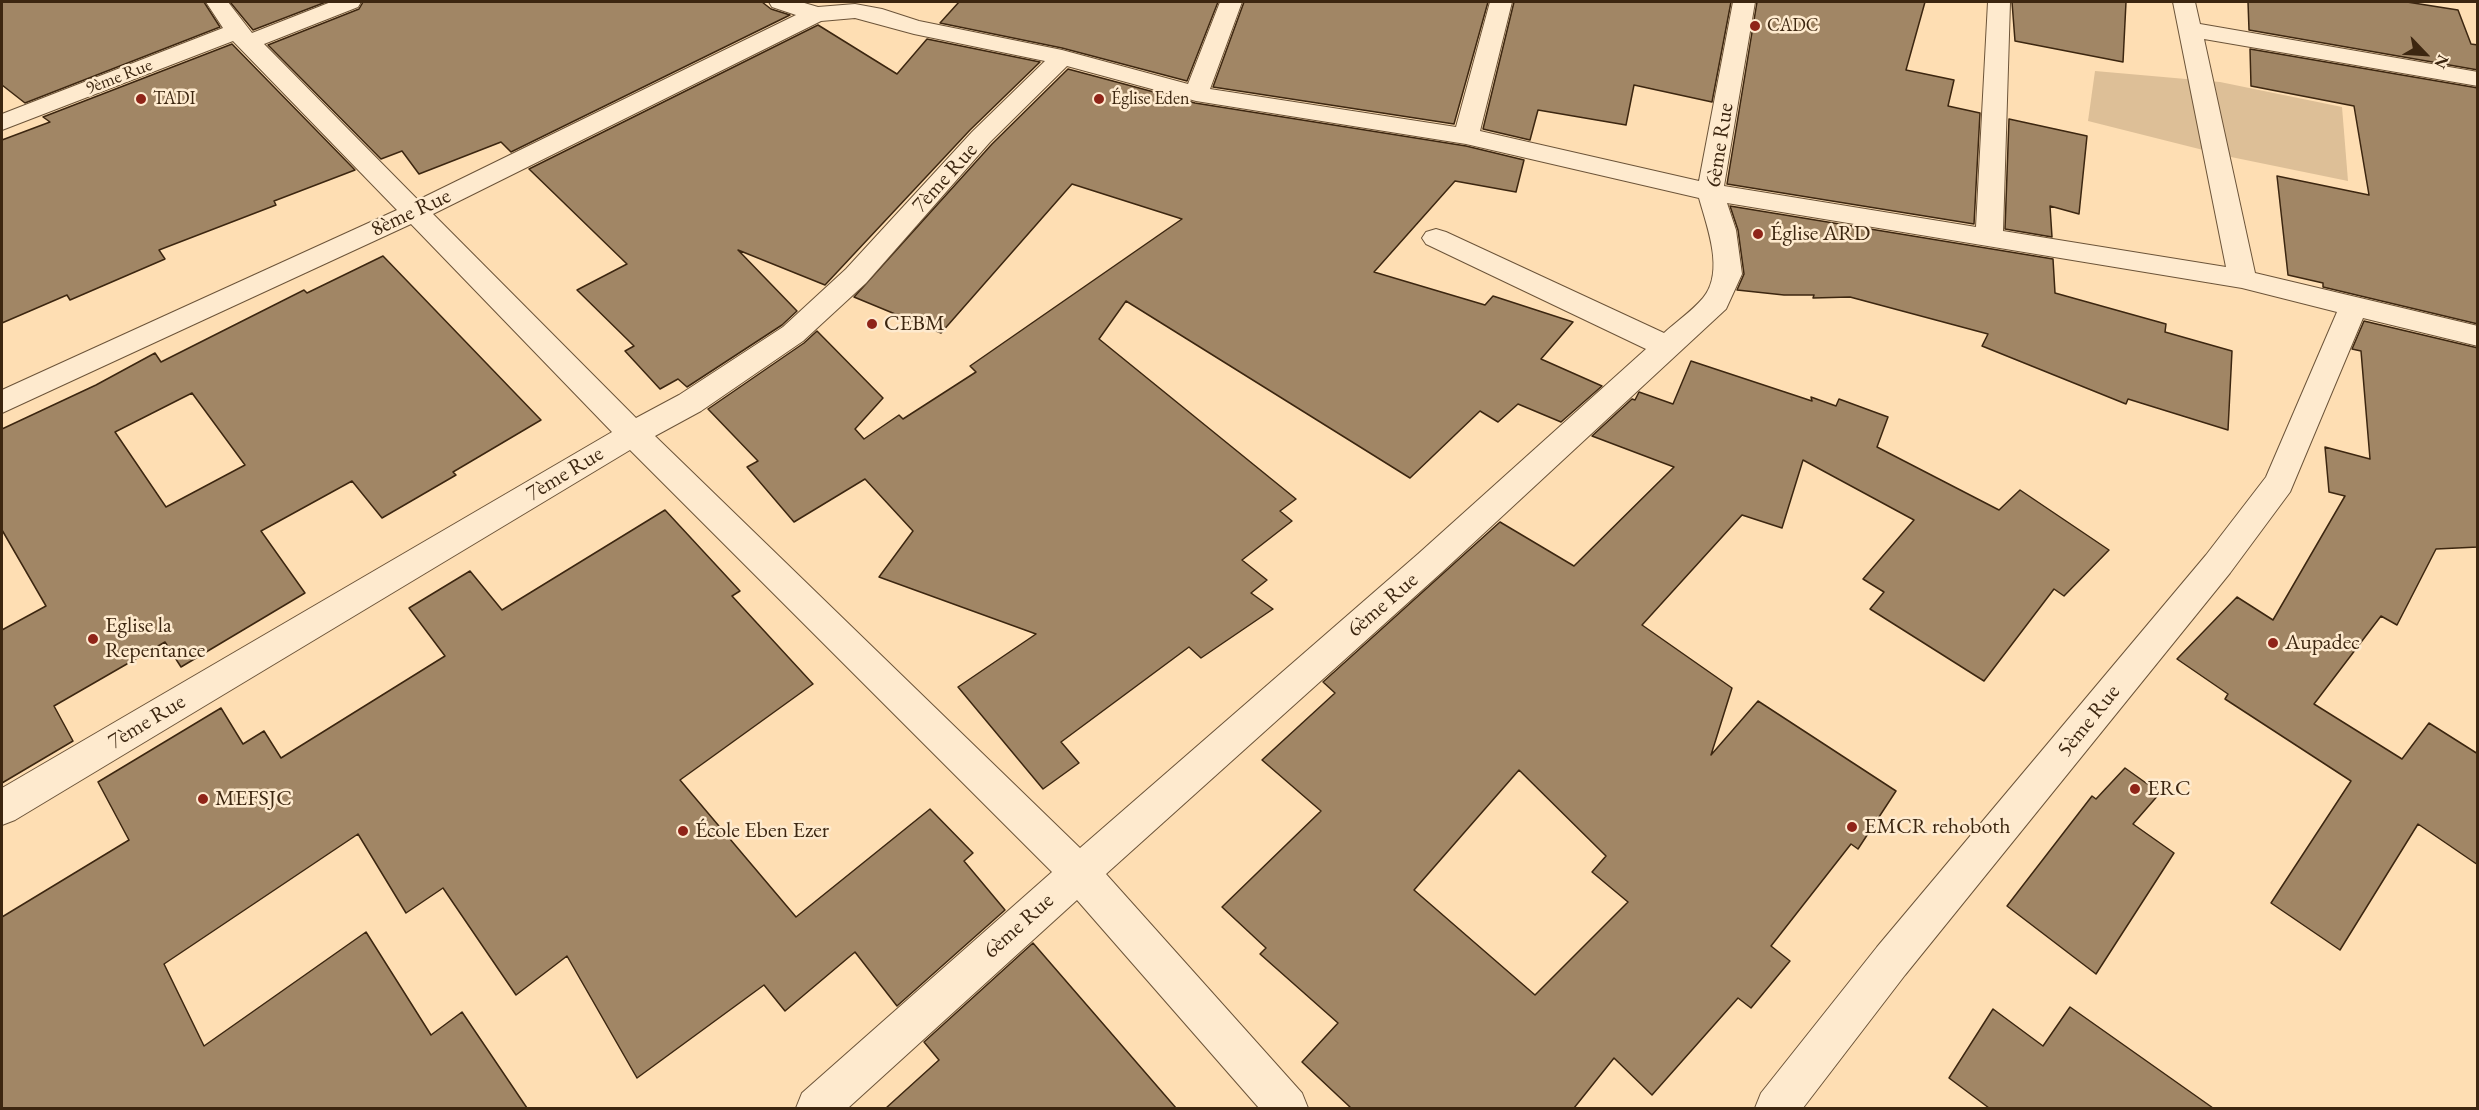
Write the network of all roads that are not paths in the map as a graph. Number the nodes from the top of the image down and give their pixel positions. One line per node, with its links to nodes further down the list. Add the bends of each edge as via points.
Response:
1 (217, 2): 11 (street)
2 (350, 2): 11 (street, 9ème Rue)
3 (780, 2): 9 (street)
4 (1231, 2): 14 (street)
5 (1501, 2): 16 (street)
6 (1744, 2): 17 (street, 6ème Rue)
7 (1999, 2): 19 (street)
8 (2184, 2): 10 (street)
9 (816, 14): 12 (street, via 855,11); 18 (street, 8ème Rue)
10 (2192, 30): 13 (street); 21 (street)
11 (243, 37): 15 (street, 9ème Rue); 18 (street)
12 (1062, 57): 14 (street); 26 (street, 7ème Rue, via 981,137 856,276 793,334 690,403)
13 (2478, 79)
14 (1196, 94): 16 (street)
15 (2, 123)
16 (1466, 136): 17 (street)
17 (1710, 192): 19 (street); 24 (street, 6ème Rue, via 1722,230 1728,274 1716,302)
18 (415, 212): 25 (street, 8ème Rue); 26 (street)
19 (1989, 236): 21 (street)
20 (1436, 238): 24 (street)
21 (2242, 279): 22 (street)
22 (2354, 306): 23 (street); 31 (street, 5ème Rue, via 2279,483 2218,564)
23 (2478, 336)
24 (1668, 348): 28 (street, 6ème Rue)
25 (2, 402)
26 (633, 434): 27 (street, 7ème Rue); 28 (street)
27 (2, 808)
28 (1079, 873): 29 (street, 6ème Rue); 30 (street)
29 (818, 1108)
30 (1287, 1108)
31 (1776, 1108)

